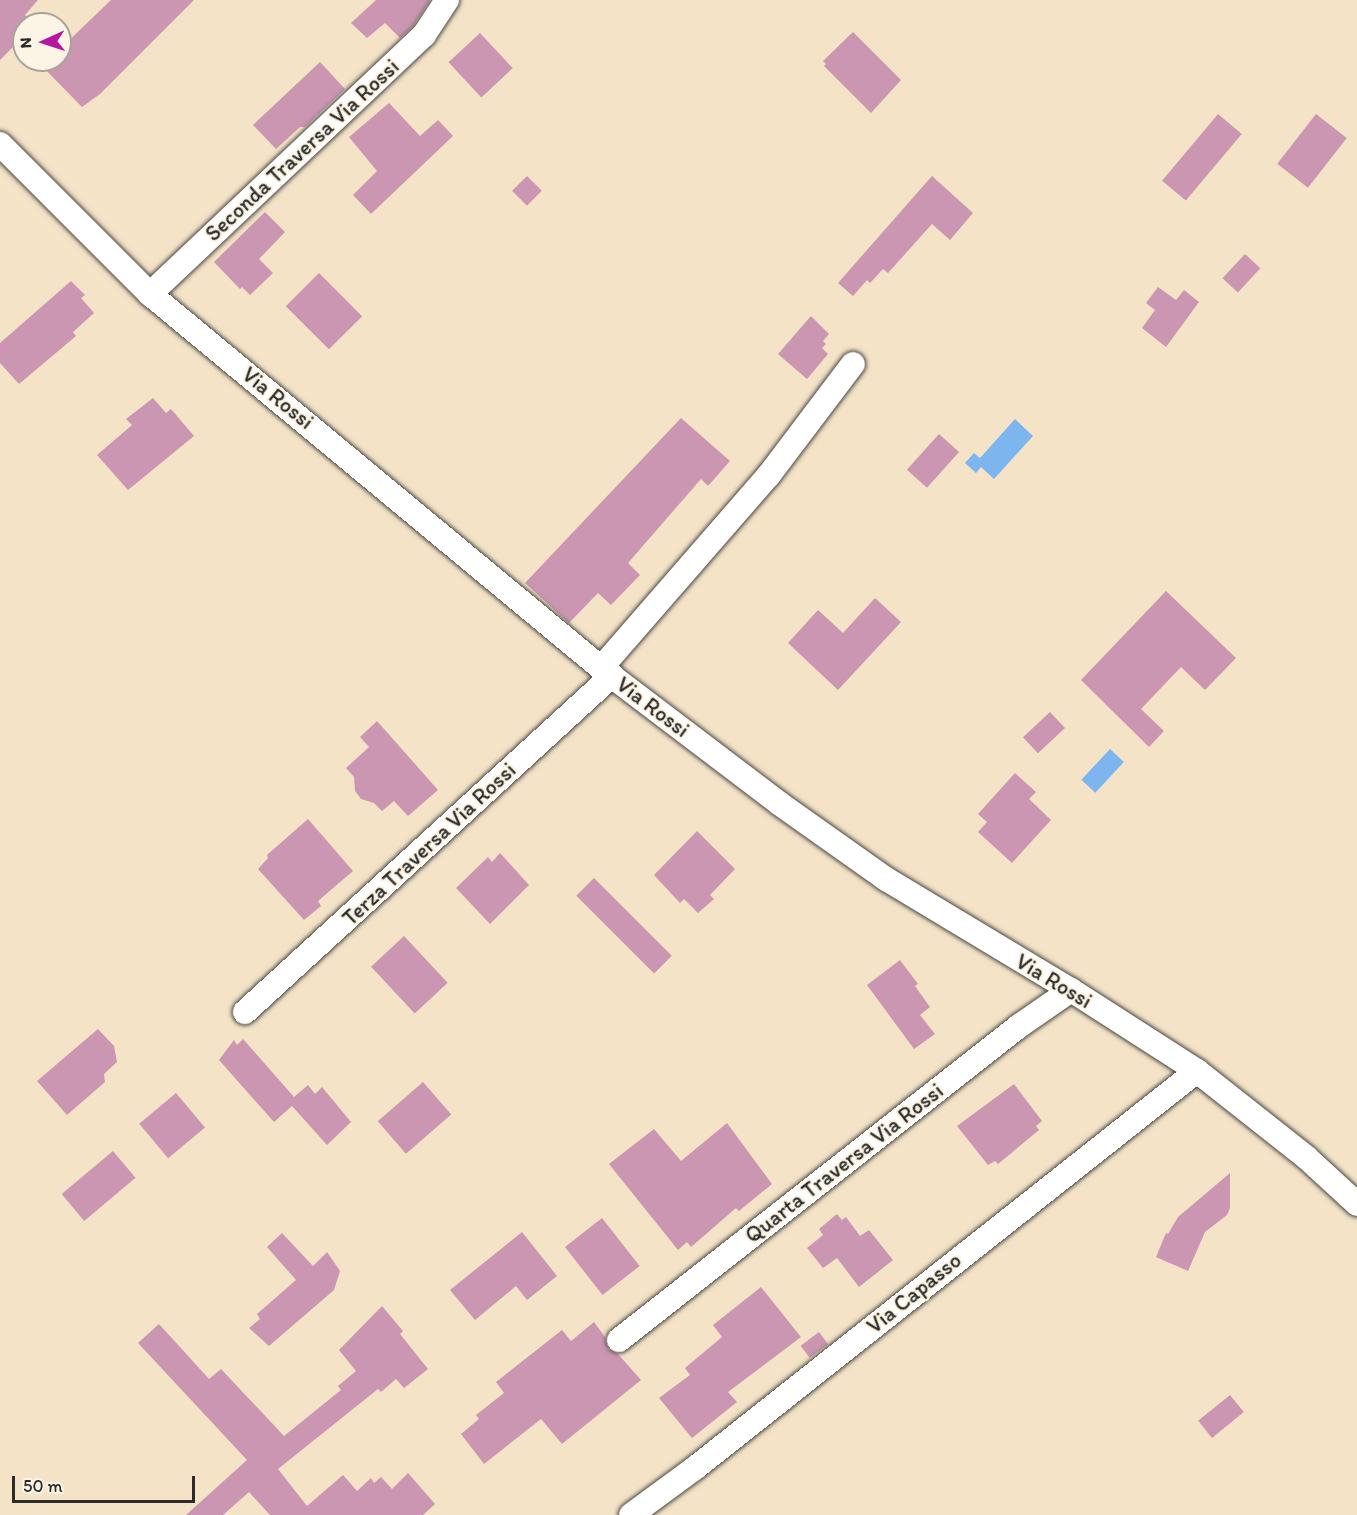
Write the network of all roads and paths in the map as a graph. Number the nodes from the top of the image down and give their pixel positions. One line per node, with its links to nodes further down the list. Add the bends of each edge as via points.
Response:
1 (447, 0): 3 (street, Seconda Traversa Via Rossi, via 424,35)
2 (0, 144): 3 (street, Via Rossi)
3 (150, 294): 5 (street, Via Rossi)
4 (853, 364): 5 (street, Terza Traversa Via Rossi, via 769,475)
5 (606, 672): 6 (street, Via Rossi, via 886,879); 7 (street, Terza Traversa Via Rossi)
6 (1071, 990): 8 (street, Via Rossi); 10 (street, Quarta Traversa Via Rossi, via 1010,1033)
7 (246, 1012)
8 (1197, 1071): 9 (street, Via Rossi, via 1307,1158); 11 (street, Via Capasso)
9 (1357, 1204)
10 (620, 1340)
11 (631, 1515)

